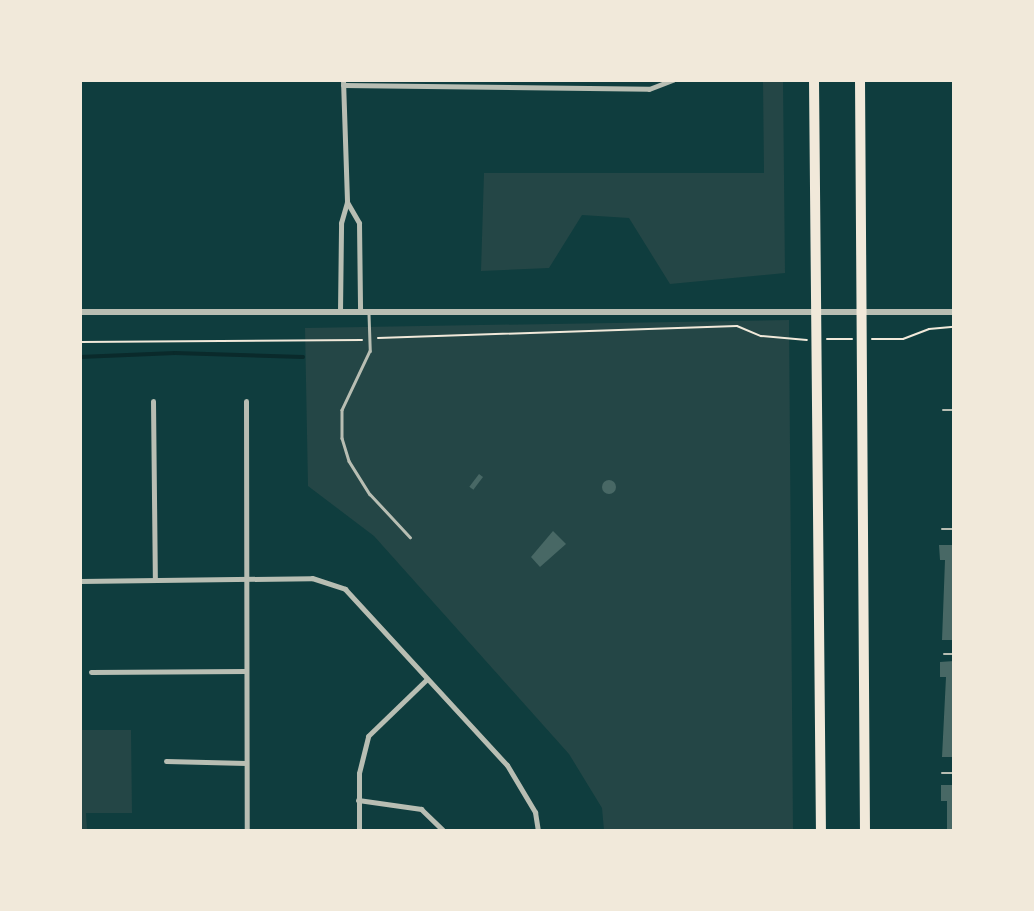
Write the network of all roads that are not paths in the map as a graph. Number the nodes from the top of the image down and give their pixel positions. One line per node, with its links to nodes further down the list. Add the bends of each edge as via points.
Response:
1 (814, 80): 35 (highway)
2 (860, 80): 36 (highway)
3 (343, 83): 4 (street, via 460,90 649,89); 5 (street)
4 (671, 83)
5 (347, 202): 6 (street, via 341,223); 7 (street, via 359,223)
6 (340, 310): 7 (street); 9 (street)
7 (359, 310): 8 (street)
8 (369, 310): 10 (street); 17 (lane, via 367,359 342,410 342,438 349,461 370,494)
9 (80, 312)
10 (954, 312)
11 (153, 401): 19 (street)
12 (246, 401): 18 (street)
13 (943, 410): 14 (lane)
14 (954, 410)
15 (942, 529): 16 (lane)
16 (954, 529)
17 (410, 537)
18 (244, 578): 19 (street); 23 (street); 25 (street, via 312,578 345,589)
19 (155, 579): 20 (street)
20 (80, 581)
21 (944, 654): 22 (lane)
22 (954, 654)
23 (246, 671): 24 (street); 27 (street)
24 (91, 672)
25 (427, 679): 30 (street, via 368,736); 34 (street, via 507,765 535,812)
26 (166, 761): 27 (street)
27 (246, 763): 31 (street)
28 (942, 773): 29 (lane)
29 (954, 773)
30 (358, 800): 32 (street); 33 (street, via 421,809)
31 (247, 831)
32 (359, 831)
33 (443, 831)
34 (538, 831)
35 (821, 831)
36 (865, 831)

